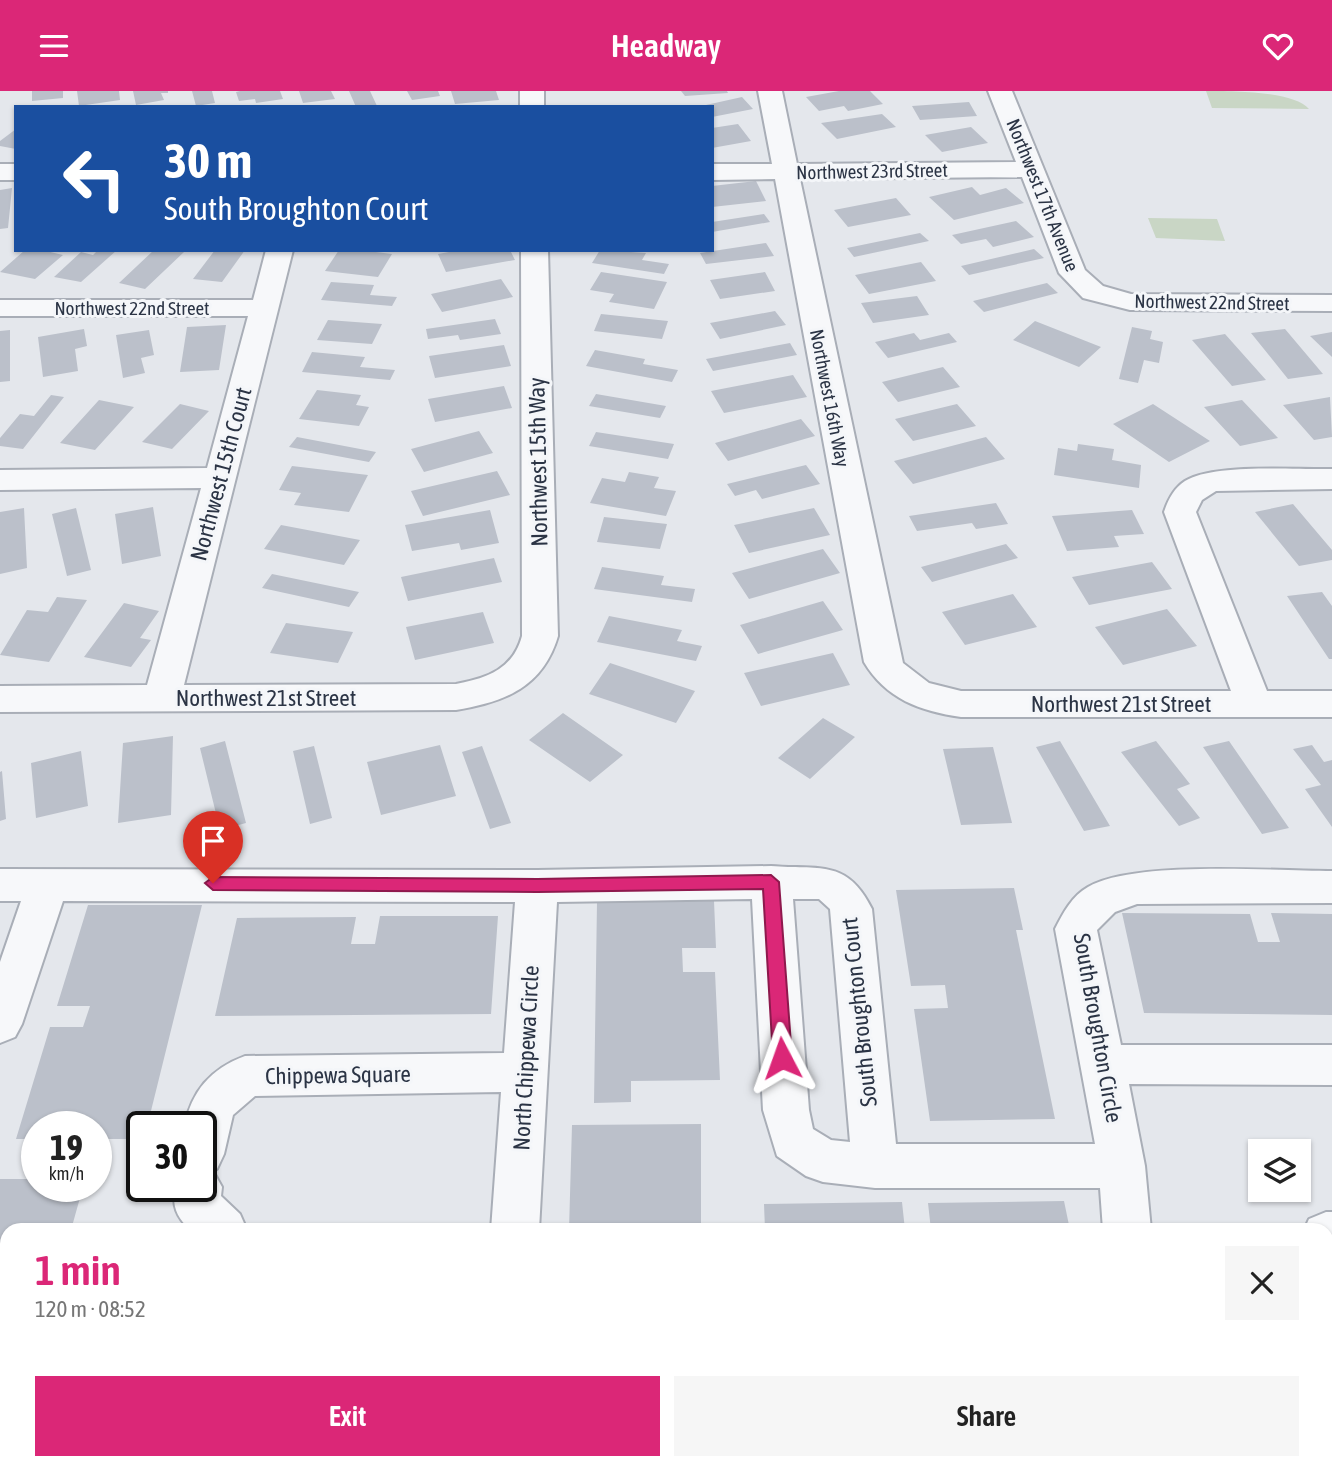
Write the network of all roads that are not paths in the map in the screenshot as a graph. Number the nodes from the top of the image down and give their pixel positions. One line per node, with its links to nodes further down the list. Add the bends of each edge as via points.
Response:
1 (770, 91): 5 (street, Northwest 16th Way)
2 (1000, 91): 3 (street, Northwest 17th Avenue)
3 (1031, 169): 5 (street, Northwest 23rd Street); 8 (street, Northwest 17th Avenue, via 1073,273)
4 (714, 172): 5 (street, Northwest 23rd Street)
5 (785, 172): 16 (street, Northwest 16th Way, via 882,662 893,678)
6 (279, 252): 11 (street, Northwest 15th Court)
7 (534, 252): 15 (street, Northwest 15th Way, via 540,636 537,653)
8 (1093, 292): 9 (street, Northwest 22nd Street, via 1130,302)
9 (1332, 303)
10 (0, 308): 11 (street, Northwest 22nd Street)
11 (264, 308): 12 (street, Northwest 15th Court)
12 (220, 478): 14 (street); 17 (street, Northwest 15th Court)
13 (1332, 479): 20 (street, via 1231,478 1194,488 1183,499 1180,512)
14 (0, 480)
15 (525, 670): 17 (street, Northwest 21st Street, via 506,684 456,697)
16 (912, 692): 20 (street, Northwest 21st Street, via 961,704)
17 (162, 698): 18 (street, Northwest 21st Street)
18 (0, 699)
19 (1332, 703): 20 (street, Northwest 21st Street)
20 (1255, 704)
21 (771, 882): 24 (street, South Broughton Court); 31 (street, via 786,1110 793,1141 823,1161); 31 (street, South Broughton Court, via 814,882 834,886 845,895)
22 (48, 884): 23 (street, South Broughton Court); 24 (street, South Broughton Court); 26 (street)
23 (0, 885)
24 (537, 886): 29 (street, North Chippewa Circle)
25 (1332, 887): 27 (street, South Broughton Circle, via 1137,888 1109,894 1088,908 1076,929)
26 (0, 1024)
27 (1104, 1064): 28 (street); 32 (street, South Broughton Circle)
28 (1332, 1065)
29 (526, 1072): 30 (street, Chippewa Square, via 245,1076); 35 (street, North Chippewa Circle)
30 (211, 1111)
31 (875, 1166): 32 (street)
32 (1122, 1166): 36 (street, South Broughton Circle)
33 (196, 1202): 34 (street)
34 (216, 1223)
35 (515, 1223)
36 (1126, 1223)

